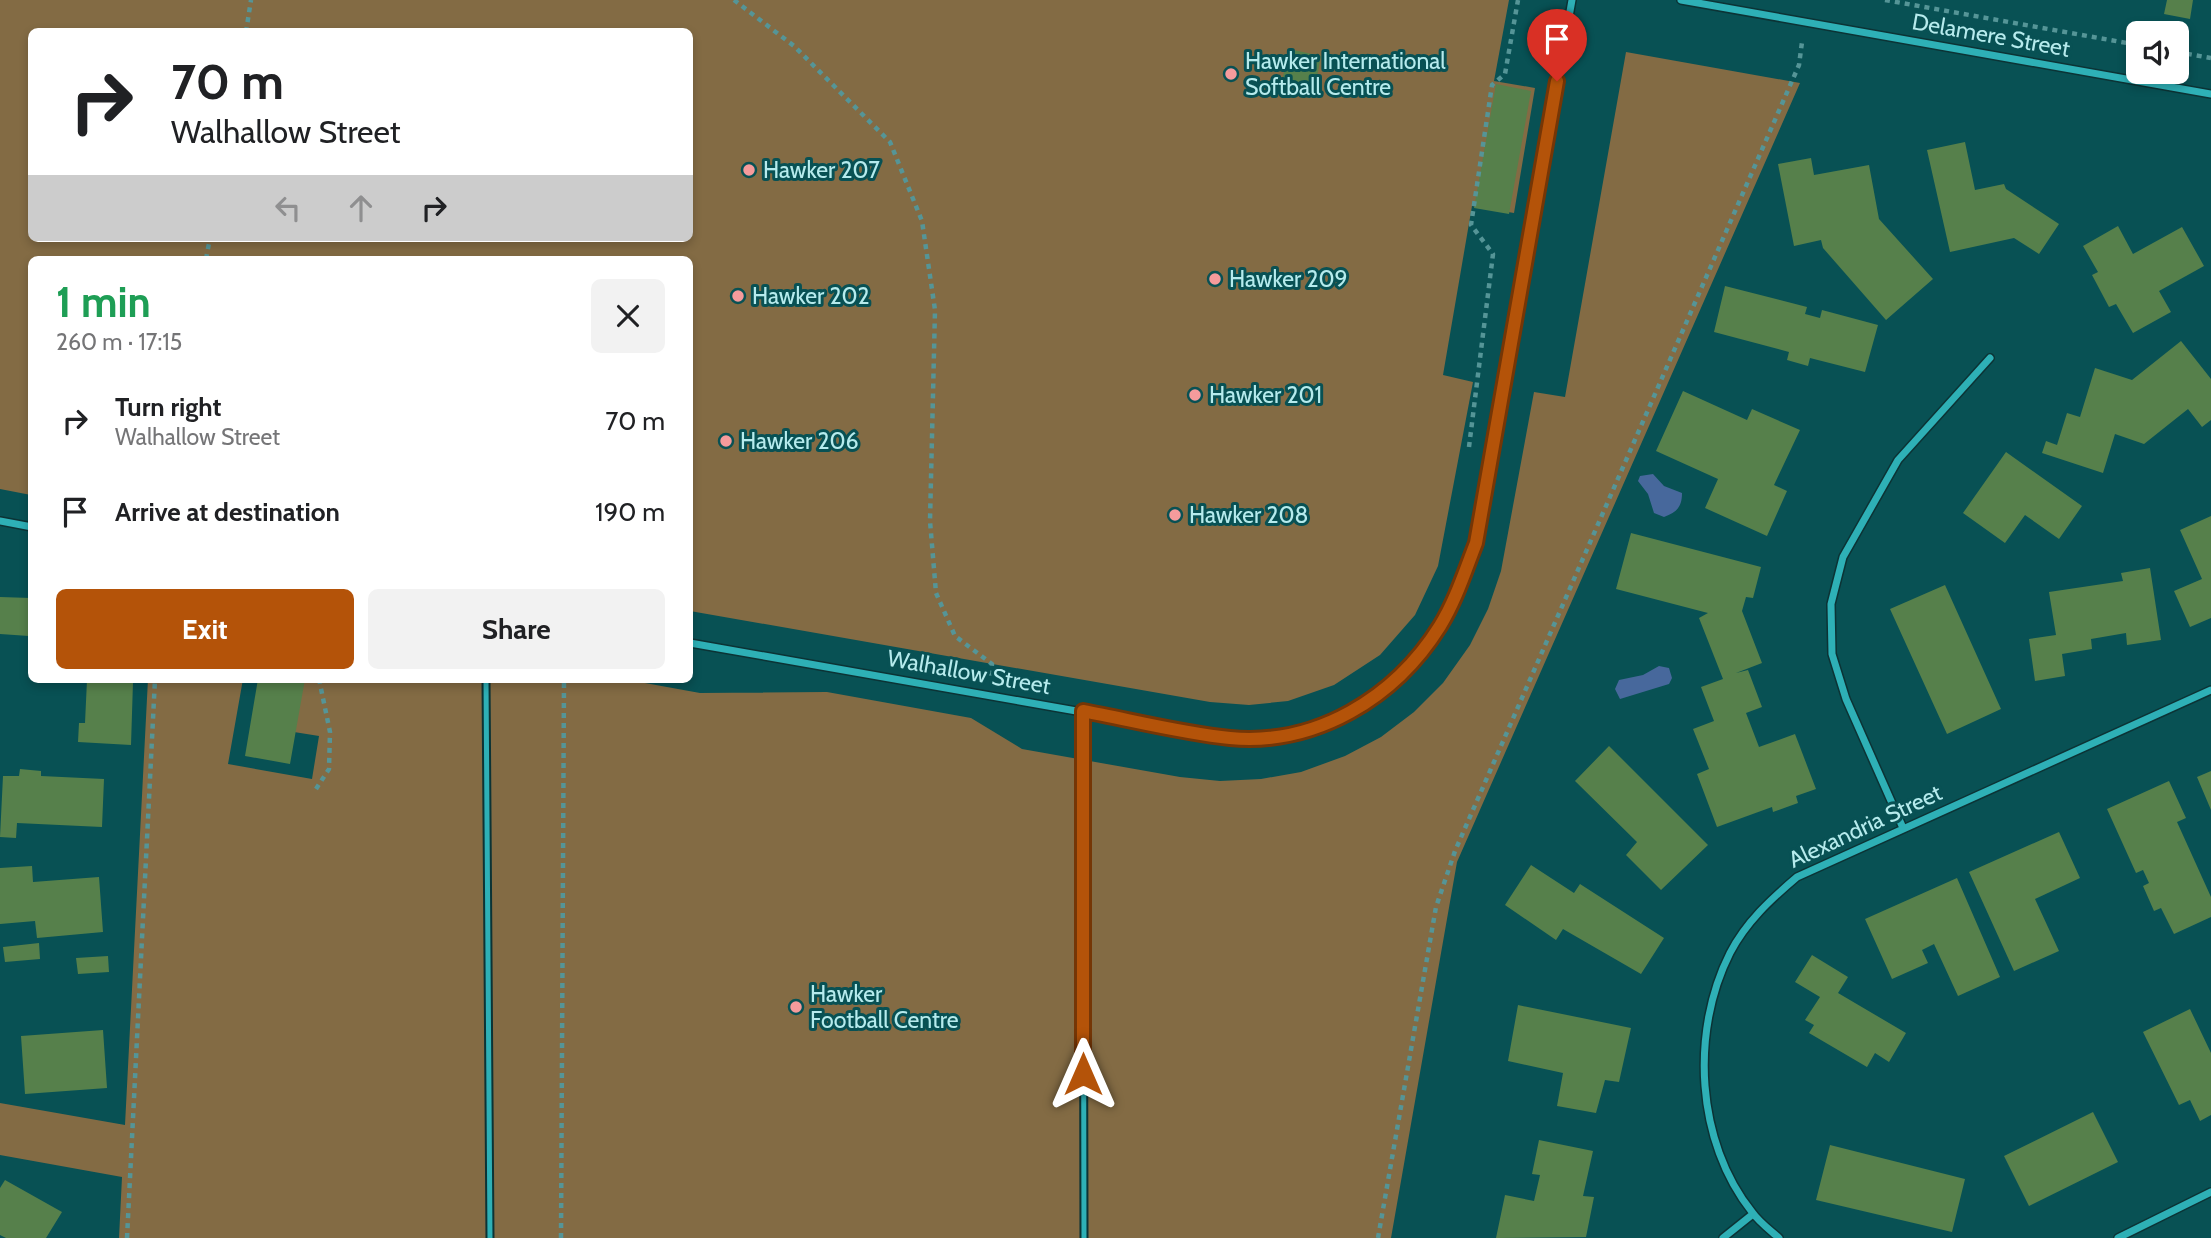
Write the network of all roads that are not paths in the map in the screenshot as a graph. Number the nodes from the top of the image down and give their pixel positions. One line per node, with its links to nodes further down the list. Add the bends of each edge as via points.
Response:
1 (1572, 0): 10 (street, Walhallow Street, via 1476,543 1439,628 1403,674 1358,709 1334,722 1283,737 1230,738)
2 (1681, 0): 3 (street, Delamere Street)
3 (2211, 94)
4 (1990, 358): 11 (street, via 1898,460 1843,557 1831,604 1832,653 1846,699)
5 (0, 521): 6 (street)
6 (28, 526)
7 (693, 644): 10 (street, Walhallow Street)
8 (486, 683): 14 (lane)
9 (2211, 690): 11 (street, Alexandria Street)
10 (1083, 711): 15 (lane)
11 (1903, 828): 13 (street, Alexandria Street, via 1797,877 1759,909 1730,953 1711,1005 1705,1088 1716,1143)
12 (2211, 1192): 18 (street)
13 (1753, 1214): 16 (street); 17 (street, Alexandria Street)
14 (490, 1238)
15 (1084, 1238)
16 (1723, 1238)
17 (1779, 1238)
18 (2118, 1238)

